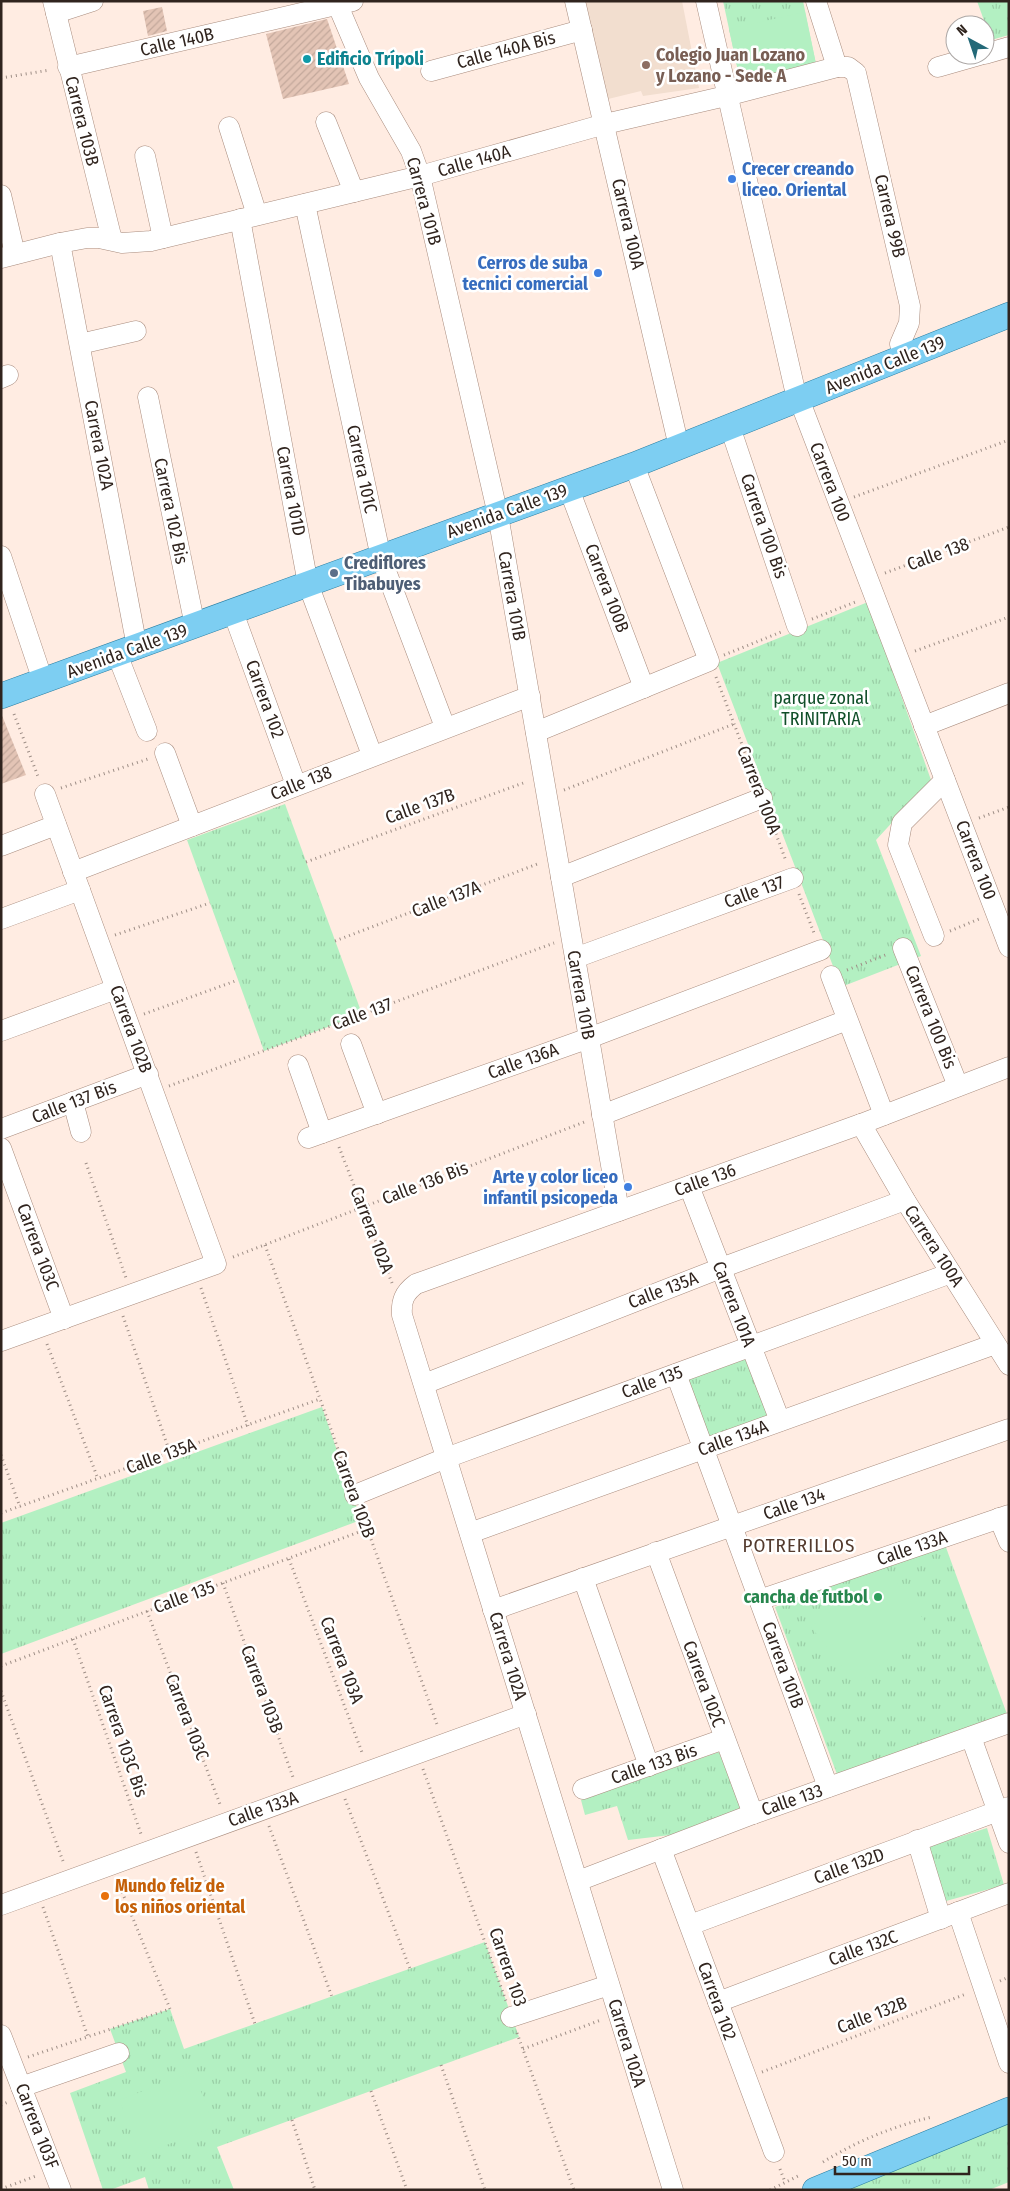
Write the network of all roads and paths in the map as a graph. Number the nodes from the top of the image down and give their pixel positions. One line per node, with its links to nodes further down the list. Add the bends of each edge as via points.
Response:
1 (93, 1): 6 (street)
2 (575, 1): 7 (street, Carrera 100A)
3 (706, 1): 16 (street, Carrera 100)
4 (816, 1): 13 (street, Carrera 99B)
5 (342, 2): 11 (street, Calle 140B); 21 (street, Carrera 101B, via 369,78 411,151)
6 (55, 7): 11 (street, Carrera 103B)
7 (582, 30): 14 (street, Calle 140A Bis); 18 (street, Carrera 100A)
8 (1009, 47): 9 (street)
9 (995, 51)
10 (945, 65): 12 (street)
11 (68, 67): 15 (path); 27 (street, Carrera 103B)
12 (938, 67)
13 (846, 70): 16 (street, Calle 140A); 33 (street, Carrera 99B, via 910,306 909,323 900,344)
14 (431, 71)
15 (1, 78)
16 (726, 96): 18 (street, Calle 140A); 35 (street, Carrera 100)
17 (326, 122): 22 (street)
18 (605, 124): 21 (street, Calle 140A); 38 (street, Carrera 100A)
19 (229, 126): 25 (street, Carrera 101D)
20 (145, 156): 26 (street)
21 (420, 176): 22 (street, Calle 140A); 42 (street, Carrera 101B)
22 (354, 192): 24 (street, Calle 140A)
23 (1, 195): 29 (street)
24 (305, 204): 25 (street, Calle 140A); 45 (street, Carrera 101C)
25 (248, 217): 26 (street, Calle 140A); 47 (street, Carrera 101D)
26 (163, 238): 27 (street, Calle 140A, via 136,243)
27 (112, 240): 28 (street, Calle 140A, via 87,238)
28 (60, 243): 29 (street, Calle 140A); 32 (street, Carrera 102A)
29 (8, 256)
30 (1009, 315): 33 (main road, Avenida Calle 139)
31 (136, 331): 32 (street)
32 (80, 344): 52 (street, Carrera 102A)
33 (903, 358): 35 (main road, Avenida Calle 139)
34 (148, 397): 50 (street, Carrera 102 Bis)
35 (799, 400): 36 (main road, Avenida Calle 139); 41 (street, Carrera 100)
36 (730, 427): 38 (main road, Avenida Calle 139); 51 (street, Carrera 100 Bis)
37 (1009, 440): 41 (path)
38 (679, 447): 39 (main road, Avenida Calle 139)
39 (634, 465): 40 (main road, Avenida Calle 139); 54 (street)
40 (569, 489): 42 (main road, Avenida Calle 139); 56 (street, Carrera 100B)
41 (838, 503): 46 (street, Carrera 100)
42 (498, 515): 45 (main road, Avenida Calle 139); 58 (street, Carrera 101B)
43 (1009, 527): 46 (path, Calle 138)
44 (1, 556): 55 (street)
45 (381, 558): 47 (main road, Avenida Calle 139); 62 (street, Carrera 101C)
46 (868, 580): 53 (street, Carrera 100)
47 (308, 584): 48 (main road, Avenida Calle 139); 66 (street, Carrera 101D)
48 (233, 612): 50 (main road, Avenida Calle 139); 69 (street, Carrera 102)
49 (1009, 617): 53 (path)
50 (195, 626): 52 (main road, Avenida Calle 139)
51 (797, 626)
52 (127, 650): 55 (main road, Avenida Calle 139); 63 (street, Carrera 102A)
53 (897, 658): 61 (street, Carrera 100)
54 (710, 661): 56 (street); 60 (path, Carrera 100A)
55 (44, 681): 59 (main road, Avenida Calle 139)
56 (644, 688): 64 (street)
57 (1009, 693): 61 (street)
58 (530, 696): 62 (street, Calle 138); 64 (street, Carrera 101B)
59 (7, 705): 70 (path)
60 (734, 724): 71 (path); 72 (path, Carrera 100A)
61 (924, 726): 68 (street, Carrera 100)
62 (445, 727): 66 (street, Calle 138)
63 (147, 731)
64 (536, 732): 67 (street, Carrera 101B)
65 (165, 753): 70 (path); 76 (street)
66 (372, 755): 69 (street, Calle 138)
67 (543, 776): 71 (street, Carrera 101B); 79 (path, Calle 137B)
68 (945, 780): 75 (street, Carrera 100); 85 (street, via 902,823 898,845)
69 (296, 785): 76 (street, Calle 138)
70 (45, 794): 74 (street, Carrera 102B)
71 (547, 796): 78 (street, Carrera 101B)
72 (762, 798): 80 (street); 81 (path, Carrera 100A)
73 (1009, 807): 75 (path)
74 (56, 825): 77 (street); 82 (street, Carrera 102B)
75 (962, 825): 89 (street, Carrera 100)
76 (192, 826): 82 (street, Calle 138)
77 (1, 846)
78 (557, 857): 80 (street, Carrera 101B); 88 (path, Calle 137A)
79 (306, 862)
80 (561, 877): 86 (street, Carrera 101B)
81 (793, 878): 91 (path, Carrera 100A); 92 (street, Calle 137)
82 (77, 881): 84 (street, Calle 138); 87 (street, Carrera 102B)
83 (210, 903): 87 (path)
84 (1, 919)
85 (934, 936)
86 (571, 937): 92 (street, Carrera 101B); 103 (path, Calle 137)
87 (98, 940): 95 (street, Carrera 102B)
88 (336, 941)
89 (1009, 947)
90 (903, 948): 104 (street, Carrera 100 Bis)
91 (821, 950): 99 (street, Calle 136A)
92 (575, 958): 99 (street, Carrera 101B)
93 (831, 976): 97 (street)
94 (238, 980): 96 (path)
95 (116, 989): 96 (street, Carrera 102B); 98 (street)
96 (127, 1020): 103 (street, Carrera 102B)
97 (847, 1020): 107 (street); 108 (street)
98 (1, 1031)
99 (589, 1038): 106 (street, Calle 136A); 107 (street, Carrera 101B)
100 (351, 1044): 106 (street)
101 (298, 1065): 112 (street)
102 (1009, 1067): 104 (street, Calle 136)
103 (151, 1083): 105 (street, Calle 137 Bis); 120 (street, Carrera 102B)
104 (958, 1086): 108 (street, Calle 136)
105 (72, 1102): 110 (street, Calle 137 Bis); 111 (street)
106 (377, 1114): 112 (street, Calle 136A)
107 (602, 1115): 117 (path, Calle 136 Bis); 118 (street, Carrera 101B)
108 (884, 1115): 109 (street, Calle 136)
109 (861, 1124): 115 (street, Calle 136); 116 (street, Carrera 100A)
110 (1, 1130)
111 (81, 1132)
112 (321, 1134): 117 (path, Carrera 102A)
113 (1, 1148): 126 (street, Carrera 103C)
114 (86, 1163): 124 (path)
115 (689, 1186): 118 (street, Calle 136); 121 (street, Carrera 101A)
116 (904, 1200): 121 (street, Calle 135A); 123 (street, Carrera 100A)
117 (363, 1207): 119 (path, Calle 136 Bis); 125 (path, Carrera 102A, via 390,1279)
118 (619, 1211): 125 (street, Calle 136, via 416,1284)
119 (265, 1245): 120 (path, Calle 136 Bis); 134 (path, Carrera 102B)
120 (216, 1264): 122 (street)
121 (721, 1268): 130 (street, Carrera 101A); 133 (street, Calle 135A)
122 (196, 1271): 124 (street); 136 (path)
123 (951, 1273): 129 (street, Carrera 100A); 130 (street, Calle 135)
124 (124, 1297): 126 (street); 139 (path)
125 (404, 1297): 133 (street, Carrera 102A, via 402,1316)
126 (64, 1319): 127 (street)
127 (40, 1327): 128 (street); 142 (path)
128 (1, 1341)
129 (996, 1344): 131 (street, Carrera 100A); 135 (street, Calle 134A)
130 (751, 1346): 132 (street, Calle 135); 135 (street, Carrera 101A)
131 (1009, 1365)
132 (676, 1374): 138 (street, Carrera 101B); 141 (street, Calle 135)
133 (424, 1384): 141 (street, Carrera 102A)
134 (320, 1399): 136 (path, Calle 135A); 143 (path, Carrera 102B)
135 (780, 1421): 138 (street, Calle 134A)
136 (248, 1426): 139 (path, Calle 135A)
137 (1009, 1429): 147 (street, Calle 134)
138 (704, 1449): 147 (street, Carrera 101B); 149 (street, Calle 134A)
139 (170, 1452): 142 (path, Calle 135A)
140 (1, 1455): 144 (path)
141 (446, 1458): 143 (street, Calle 135); 149 (street, Carrera 102A)
142 (98, 1479): 144 (path, Calle 135A)
143 (355, 1495): 148 (path, Carrera 102B)
144 (20, 1507): 145 (path, Calle 135A)
145 (1, 1513)
146 (1004, 1516): 150 (street); 155 (street, Calle 133A)
147 (732, 1526): 151 (street, Calle 134); 155 (street, Carrera 101B)
148 (367, 1529): 152 (path, Calle 135); 165 (path, Carrera 102B)
149 (470, 1533): 156 (street, Carrera 102A)
150 (1009, 1542)
151 (656, 1552): 153 (street, Calle 134); 164 (street, Carrera 102C)
152 (289, 1559): 154 (path, Calle 135); 168 (path, Carrera 103A)
153 (583, 1578): 156 (street, Calle 134); 167 (street)
154 (223, 1583): 157 (path, Calle 135); 172 (path, Carrera 103B)
155 (759, 1600): 170 (street, Carrera 101B)
156 (494, 1610): 161 (street, Carrera 102A)
157 (148, 1611): 158 (path, Calle 135); 176 (path, Carrera 103C)
158 (73, 1639): 159 (path, Calle 135); 181 (path, Carrera 103C Bis)
159 (1, 1666)
160 (1, 1691): 183 (path)
161 (526, 1714): 165 (street, Calle 133A); 184 (street, Carrera 102A)
162 (1009, 1723): 163 (street, Calle 133)
163 (971, 1737): 170 (street, Calle 133); 173 (street)
164 (724, 1739): 167 (street, Calle 133 Bis); 175 (street, Carrera 102C)
165 (444, 1744): 166 (street, Calle 133A)
166 (418, 1753): 168 (street, Calle 133A); 197 (path, Carrera 103)
167 (649, 1766): 171 (street, Calle 133 Bis)
168 (369, 1771): 169 (street, Calle 133A)
169 (338, 1782): 172 (street, Calle 133A); 190 (path)
170 (828, 1787): 175 (street, Calle 133)
171 (583, 1789)
172 (300, 1796): 174 (street, Calle 133A)
173 (1003, 1809): 178 (street, Calle 132D); 179 (street)
174 (263, 1810): 176 (street, Calle 133A); 194 (path)
175 (753, 1814): 180 (street, Calle 133)
176 (227, 1823): 177 (street, Calle 133A)
177 (190, 1836): 181 (street, Calle 133A); 198 (path)
178 (917, 1840): 188 (street); 189 (street, Calle 132D)
179 (1009, 1843)
180 (661, 1849): 184 (street, Calle 133); 189 (street, Carrera 102)
181 (148, 1852): 182 (street, Calle 133A)
182 (111, 1865): 183 (street, Calle 133A); 200 (path, via 170,2009)
183 (70, 1880): 185 (street, Calle 133A)
184 (578, 1881): 192 (street, Carrera 102A)
185 (38, 1892): 187 (street, Calle 133A); 200 (path)
186 (1009, 1893): 188 (street, Calle 132C)
187 (1, 1905)
188 (949, 1916): 193 (street); 195 (street, Calle 132C)
189 (690, 1925): 195 (street, Carrera 102)
190 (410, 1969)
191 (1009, 1977): 193 (path, Calle 132B)
192 (610, 1985): 196 (street, Carrera 102A); 197 (street)
193 (983, 1987): 204 (street); 206 (path, Calle 132B)
194 (332, 1997)
195 (718, 2002): 206 (street, Carrera 102)
196 (618, 2013): 201 (path); 221 (street, Carrera 102A)
197 (511, 2017): 201 (path, Carrera 103)
198 (255, 2024)
199 (1, 2035): 203 (street, Carrera 103F)
200 (88, 2037): 203 (path)
201 (523, 2049): 220 (path, Carrera 103)
202 (119, 2053): 207 (street)
203 (12, 2062): 207 (street, Carrera 103F)
204 (1009, 2063)
205 (441, 2065): 219 (path)
206 (746, 2078): 212 (street, Carrera 102)
207 (22, 2087): 213 (street, Carrera 103F)
208 (371, 2091): 218 (path)
209 (1009, 2110): 214 (main road)
210 (940, 2115): 214 (path, via 900,2125 844,2149)
211 (292, 2120): 217 (path)
212 (774, 2152)
213 (53, 2169): 215 (path); 216 (street, Carrera 103F)
214 (811, 2177): 222 (path)
215 (1, 2188)
216 (61, 2190)
217 (315, 2190)
218 (407, 2190)
219 (485, 2190)
220 (574, 2190)
221 (673, 2190)
222 (770, 2190)

